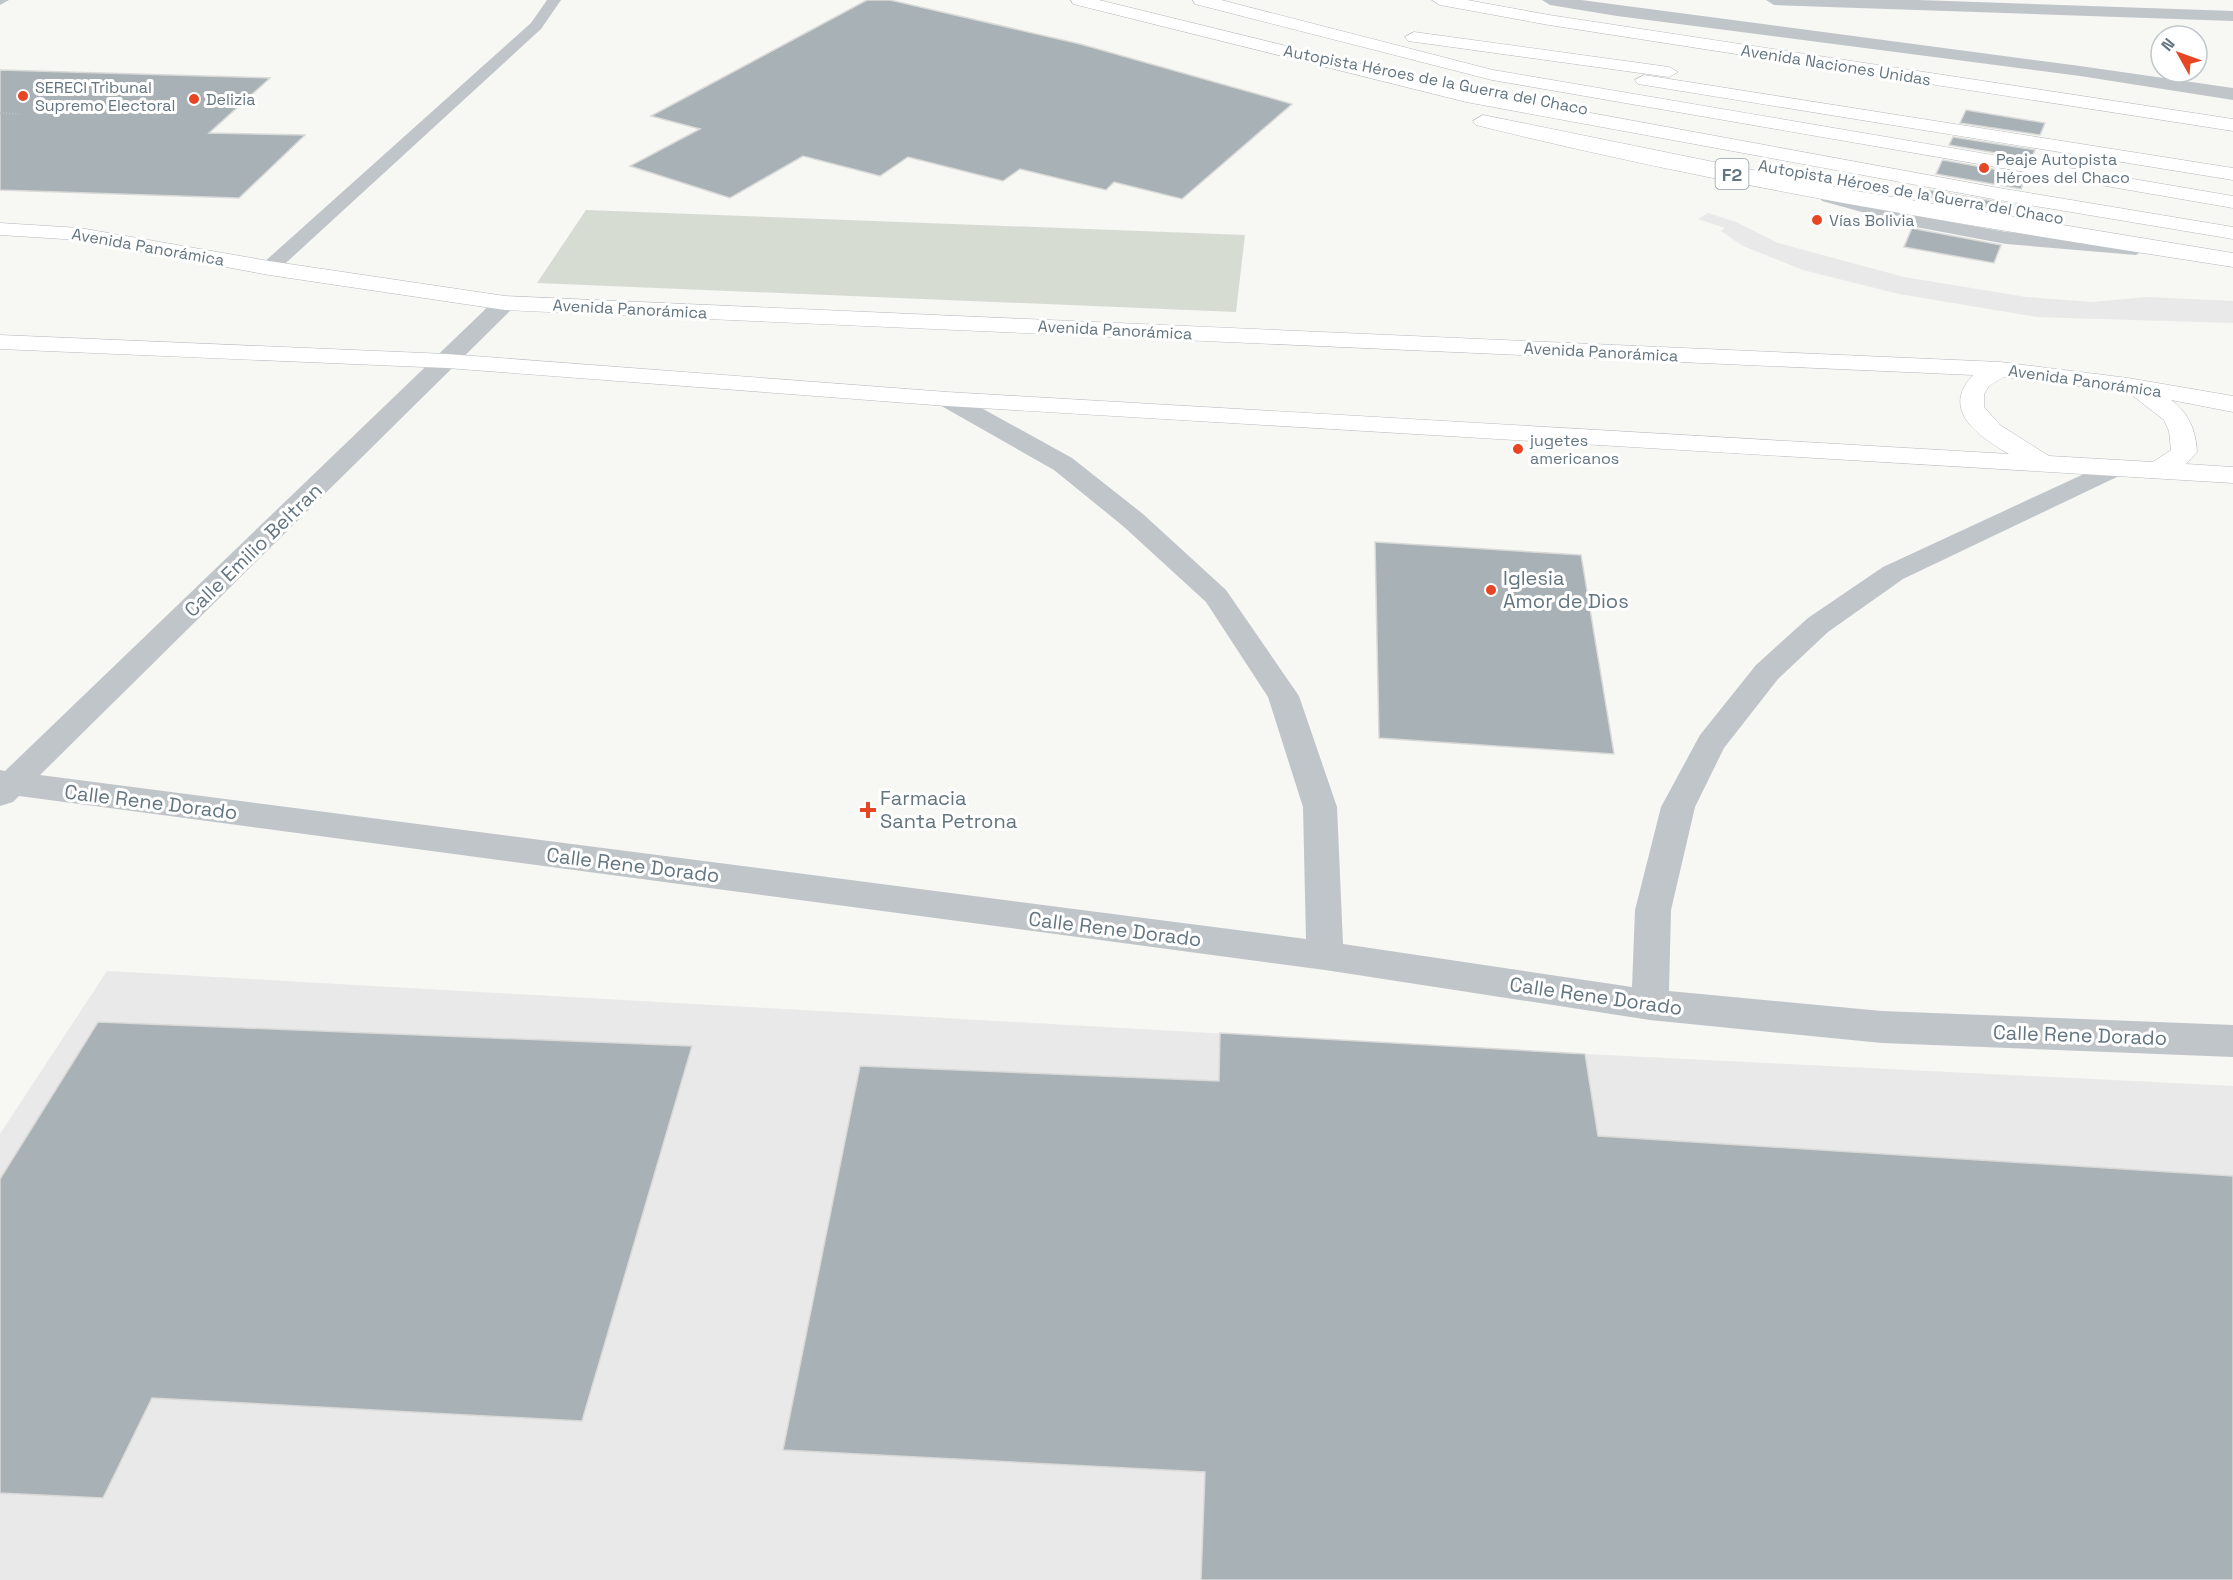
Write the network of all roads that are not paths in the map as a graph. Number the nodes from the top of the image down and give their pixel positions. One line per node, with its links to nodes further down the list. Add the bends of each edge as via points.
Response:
1 (554, 0): 25 (lane, via 527,34)
2 (1079, 0): 11 (main road, Autopista Héroes de la Guerra del Chaco / F2)
3 (1201, 0): 10 (main road, Autopista Héroes de la Guerra del Chaco)
4 (1440, 0): 15 (main road, Avenida Naciones Unidas)
5 (1550, 0): 12 (street)
6 (1774, 0): 9 (street)
7 (2182, 0): 8 (street)
8 (2233, 10)
9 (2233, 16)
10 (1278, 19): 16 (main road, Autopista Héroes de la Guerra del Chaco, via 1865,101); 17 (main road, Autopista Héroes de la Guerra del Chaco); 18 (main road, Autopista Héroes de la Guerra del Chaco, via 1509,70); 19 (main road, Autopista Héroes de la Guerra del Chaco, via 1492,75)
11 (1242, 42): 13 (main road, Autopista Héroes de la Guerra del Chaco / F2); 20 (main road, Autopista Héroes de la Guerra del Chaco / F2, via 1486,91); 22 (main road, Autopista Héroes de la Guerra del Chaco / F2, via 1467,96 1994,194); 23 (main road, Autopista Héroes de la Guerra del Chaco / F2, via 1455,105 1979,206)
12 (2233, 94)
13 (1441, 110)
14 (1464, 117): 24 (main road, Autopista Héroes de la Guerra del Chaco / F2, via 1638,156 1989,223)
15 (2233, 125)
16 (2233, 160)
17 (2233, 174)
18 (2233, 188)
19 (2233, 202)
20 (2233, 220)
21 (0, 229): 25 (main road, Avenida Panorámica, via 80,234)
22 (2233, 233)
23 (2233, 247)
24 (2233, 260)
25 (269, 268): 26 (main road, Avenida Panorámica)
26 (505, 303): 28 (street, Calle Emilio Beltran); 29 (main road, Avenida Panorámica)
27 (0, 342): 28 (main road)
28 (447, 362): 31 (main road); 37 (street, Calle Emilio Beltran)
29 (2000, 369): 30 (main road, Avenida Panorámica); 33 (main road, via 1980,379 1970,393 1972,410 1985,428 2009,446)
30 (2128, 385): 32 (main road, Avenida Panorámica); 35 (main road, via 2156,400 2176,418 2185,435 2184,452 2170,465)
31 (947, 399): 33 (main road); 38 (street, via 1064,464 1216,596 1283,696 1320,807)
32 (2233, 404)
33 (2050, 464): 34 (main road)
34 (2112, 469): 35 (main road); 39 (street, via 1893,573 1818,624 1767,672 1711,743 1678,807 1653,910)
35 (2151, 472): 36 (main road)
36 (2233, 475)
37 (4, 787): 38 (street, Calle Rene Dorado)
38 (1325, 956): 39 (street, Calle Rene Dorado)
39 (1650, 1005): 40 (street, Calle Rene Dorado, via 1882,1027)
40 (2233, 1041)

